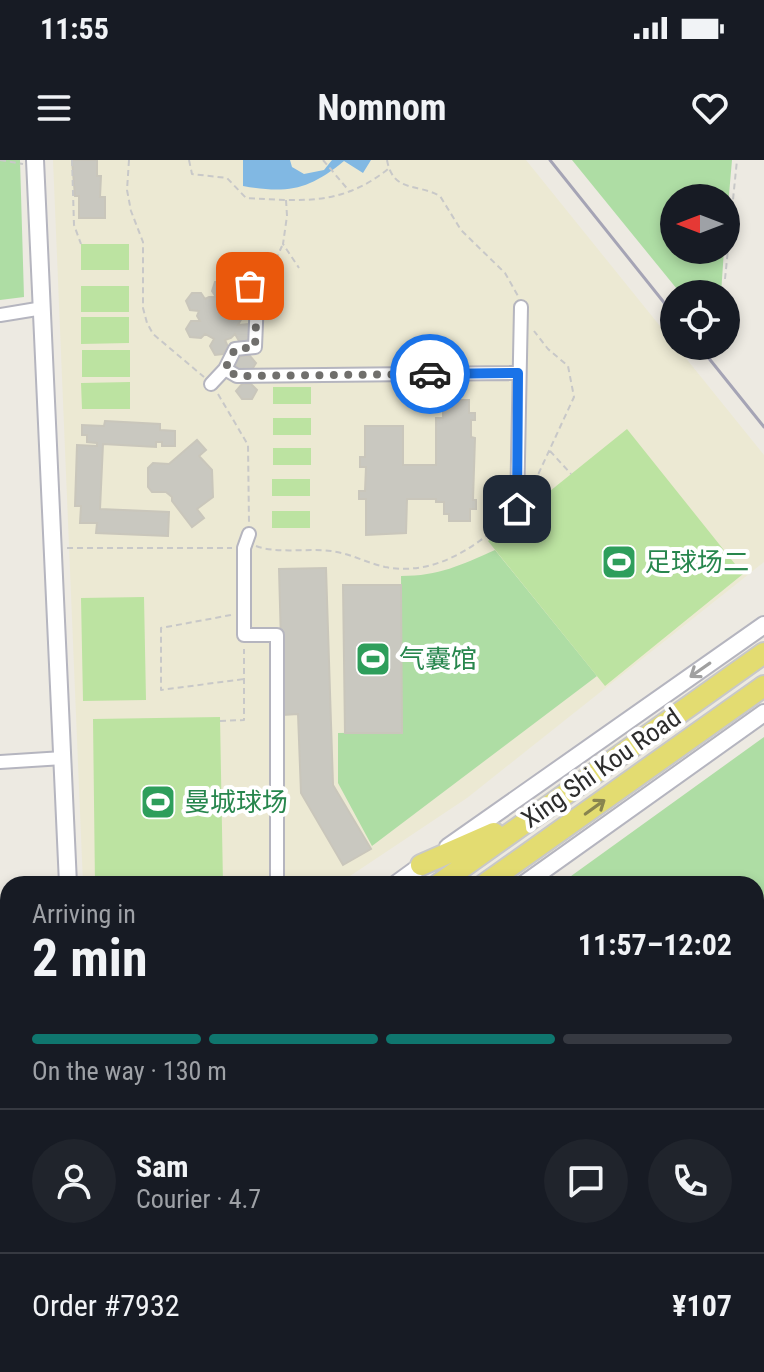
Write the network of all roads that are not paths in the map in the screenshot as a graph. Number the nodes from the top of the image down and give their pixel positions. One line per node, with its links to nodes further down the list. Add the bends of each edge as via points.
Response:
1 (35, 163): 4 (street)
2 (231, 286): 6 (street, via 250,286 257,299 255,347 235,349)
3 (521, 307): 7 (street)
4 (43, 308): 5 (street); 15 (street)
5 (0, 315)
6 (225, 369): 7 (street, via 237,376); 8 (street)
7 (518, 373): 9 (street)
8 (211, 384)
9 (517, 509)
10 (249, 534): 21 (street, via 244,548 244,635 277,635)
11 (764, 625): 19 (street, one-way to 19)
12 (764, 653): 17 (main road, Xing Shi Kou Road)
13 (764, 686): 18 (main road, Xing Shi Kou Road, one-way to 13)
14 (764, 713): 26 (street)
15 (63, 758): 16 (street); 20 (street)
16 (0, 762)
17 (531, 817): 19 (main road); 23 (main road, Xing Shi Kou Road)
18 (563, 830): 24 (main road, Xing Shi Kou Road); 25 (main road)
19 (421, 865): 22 (street)
20 (68, 876)
21 (277, 876)
22 (407, 876)
23 (450, 876)
24 (497, 876)
25 (511, 876)
26 (535, 876)
27 (764, 1183): 28 (street)
28 (764, 1283)

